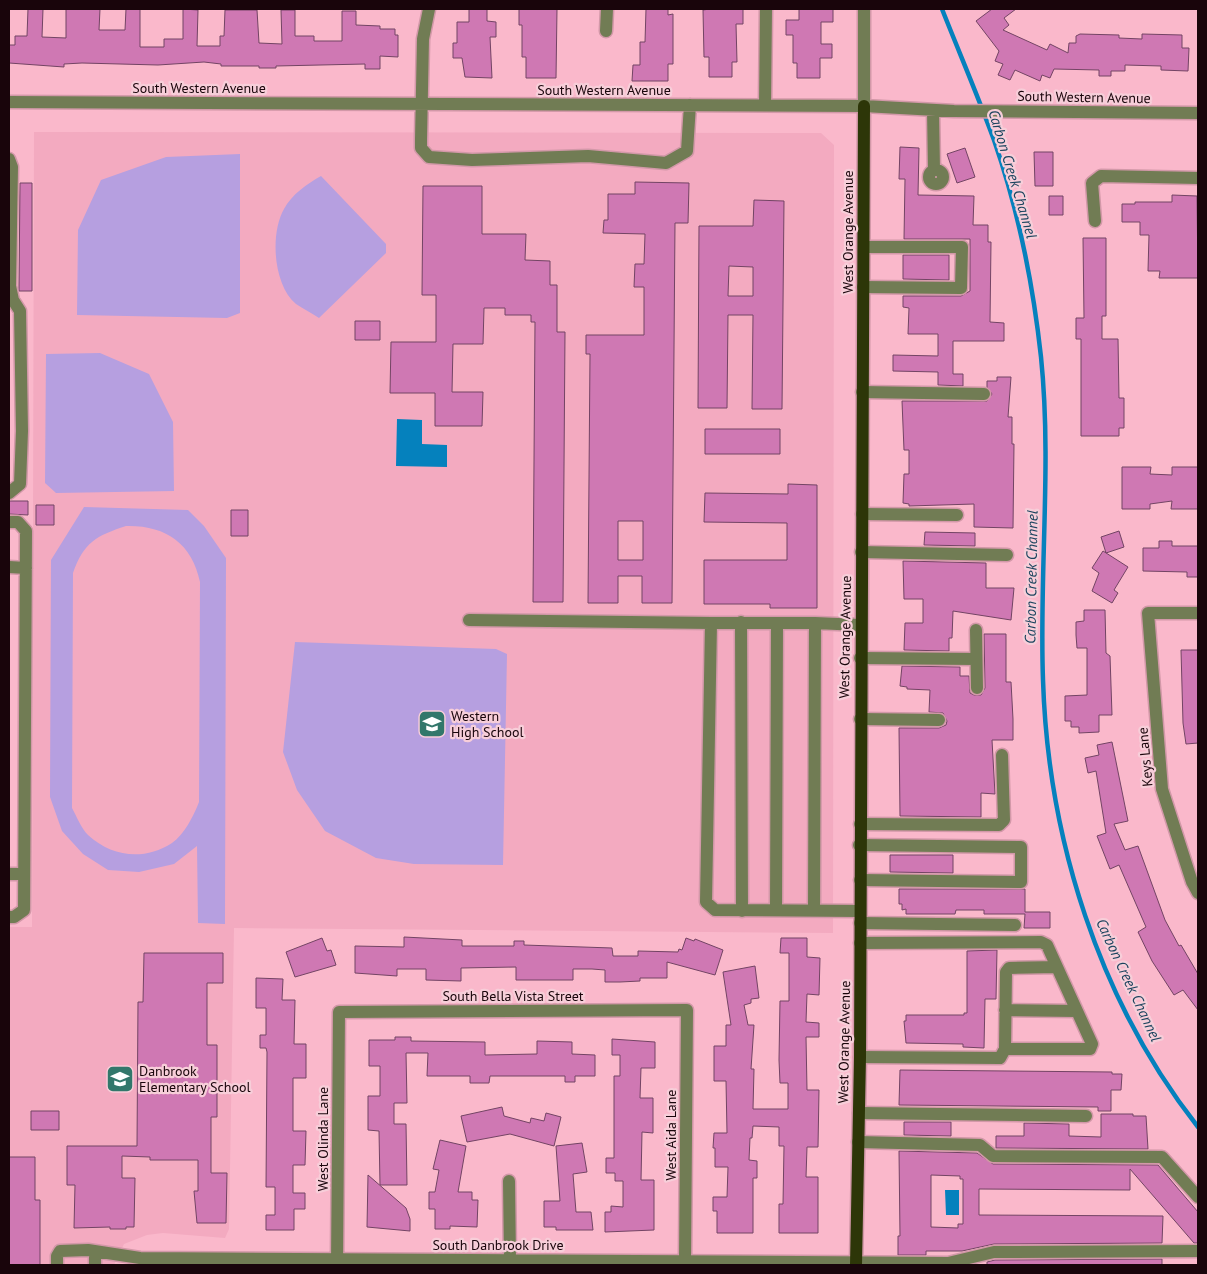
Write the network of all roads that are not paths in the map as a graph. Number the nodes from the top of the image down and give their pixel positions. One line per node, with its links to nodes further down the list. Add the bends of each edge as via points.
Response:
1 (430, 9): 7 (street, via 423,39)
2 (607, 9): 5 (street)
3 (766, 9): 9 (street)
4 (864, 9): 10 (street, West Orange Avenue)
5 (606, 31)
6 (9, 102): 7 (street, South Western Avenue)
7 (423, 104): 8 (street, South Western Avenue); 8 (street, via 421,148 429,157 472,160 588,156 666,163 687,151)
8 (690, 105): 9 (street, South Western Avenue)
9 (766, 105): 10 (street, South Western Avenue)
10 (864, 106): 11 (street, South Western Avenue); 17 (main road, West Orange Avenue)
11 (933, 110): 12 (street, South Western Avenue); 14 (street)
12 (1198, 113)
13 (9, 159): 21 (street, via 12,166 10,286 20,312 22,431 20,484)
14 (934, 170)
15 (1198, 178): 16 (street, via 1101,176 1092,183)
16 (1095, 221)
17 (864, 246): 18 (main road, West Orange Avenue); 18 (street, via 962,247 961,288)
18 (863, 287): 19 (main road, West Orange Avenue)
19 (862, 392): 20 (street); 22 (main road, West Orange Avenue)
20 (984, 394)
21 (9, 493)
22 (862, 514): 23 (street); 25 (main road, West Orange Avenue)
23 (957, 515)
24 (9, 522): 28 (street, via 18,522 26,531)
25 (861, 552): 26 (street); 35 (main road, West Orange Avenue)
26 (1007, 555)
27 (9, 567): 28 (street)
28 (26, 568): 46 (street)
29 (1198, 613): 48 (street, Keys Lane, via 1148,613 1162,789)
30 (469, 620): 33 (street)
31 (741, 622): 32 (street); 33 (street); 51 (street)
32 (777, 622): 34 (street); 49 (street)
33 (711, 623): 51 (street, via 706,902 715,910)
34 (815, 623): 35 (street); 50 (street)
35 (860, 625): 37 (main road, West Orange Avenue)
36 (976, 630): 38 (street)
37 (860, 658): 38 (street); 40 (main road, West Orange Avenue)
38 (976, 659): 39 (street)
39 (976, 688)
40 (860, 719): 41 (street); 43 (main road, West Orange Avenue)
41 (940, 720)
42 (1002, 755): 43 (street, via 1004,820 998,825)
43 (860, 824): 44 (main road, West Orange Avenue)
44 (860, 845): 47 (main road, West Orange Avenue); 47 (street, via 1021,847 1022,882)
45 (9, 874): 46 (street)
46 (24, 874): 52 (street, via 24,910)
47 (860, 880): 53 (main road, West Orange Avenue)
48 (1198, 893)
49 (776, 910): 50 (street); 51 (street)
50 (814, 910): 53 (street)
51 (742, 911)
52 (9, 917)
53 (860, 917): 54 (street); 55 (main road, West Orange Avenue)
54 (1015, 925)
55 (860, 943): 56 (street, via 1041,942 1047,945); 62 (main road, West Orange Avenue)
56 (1057, 967): 58 (street, via 1009,968 1006,972); 59 (street)
57 (687, 1010): 60 (street, South Bella Vista Street); 71 (street, West Aida Lane)
58 (1006, 1010): 59 (street); 61 (street)
59 (1077, 1010): 61 (street, via 1092,1044 1090,1049)
60 (339, 1012): 74 (street, West Olinda Lane)
61 (1004, 1049): 62 (street, via 1000,1058)
62 (860, 1057): 63 (main road, West Orange Avenue)
63 (859, 1114): 64 (street); 65 (main road, West Orange Avenue)
64 (1086, 1116)
65 (858, 1142): 67 (street, via 980,1145 992,1156 1162,1157); 76 (main road, West Orange Avenue)
66 (509, 1181): 70 (street)
67 (1198, 1197)
68 (95, 1251): 72 (street, South Danbrook Drive); 77 (street, South Danbrook Drive, via 60,1251); 78 (street)
69 (1198, 1251): 76 (street, South Danbrook Drive, via 994,1252 948,1263)
70 (510, 1260): 71 (street, South Danbrook Drive); 75 (street, South Danbrook Drive)
71 (685, 1260): 76 (street, South Danbrook Drive)
72 (140, 1262): 73 (street, South Danbrook Drive)
73 (239, 1262): 74 (street, South Danbrook Drive)
74 (337, 1262): 75 (street, South Danbrook Drive)
75 (434, 1262)
76 (856, 1263)
77 (57, 1265)
78 (95, 1265)

